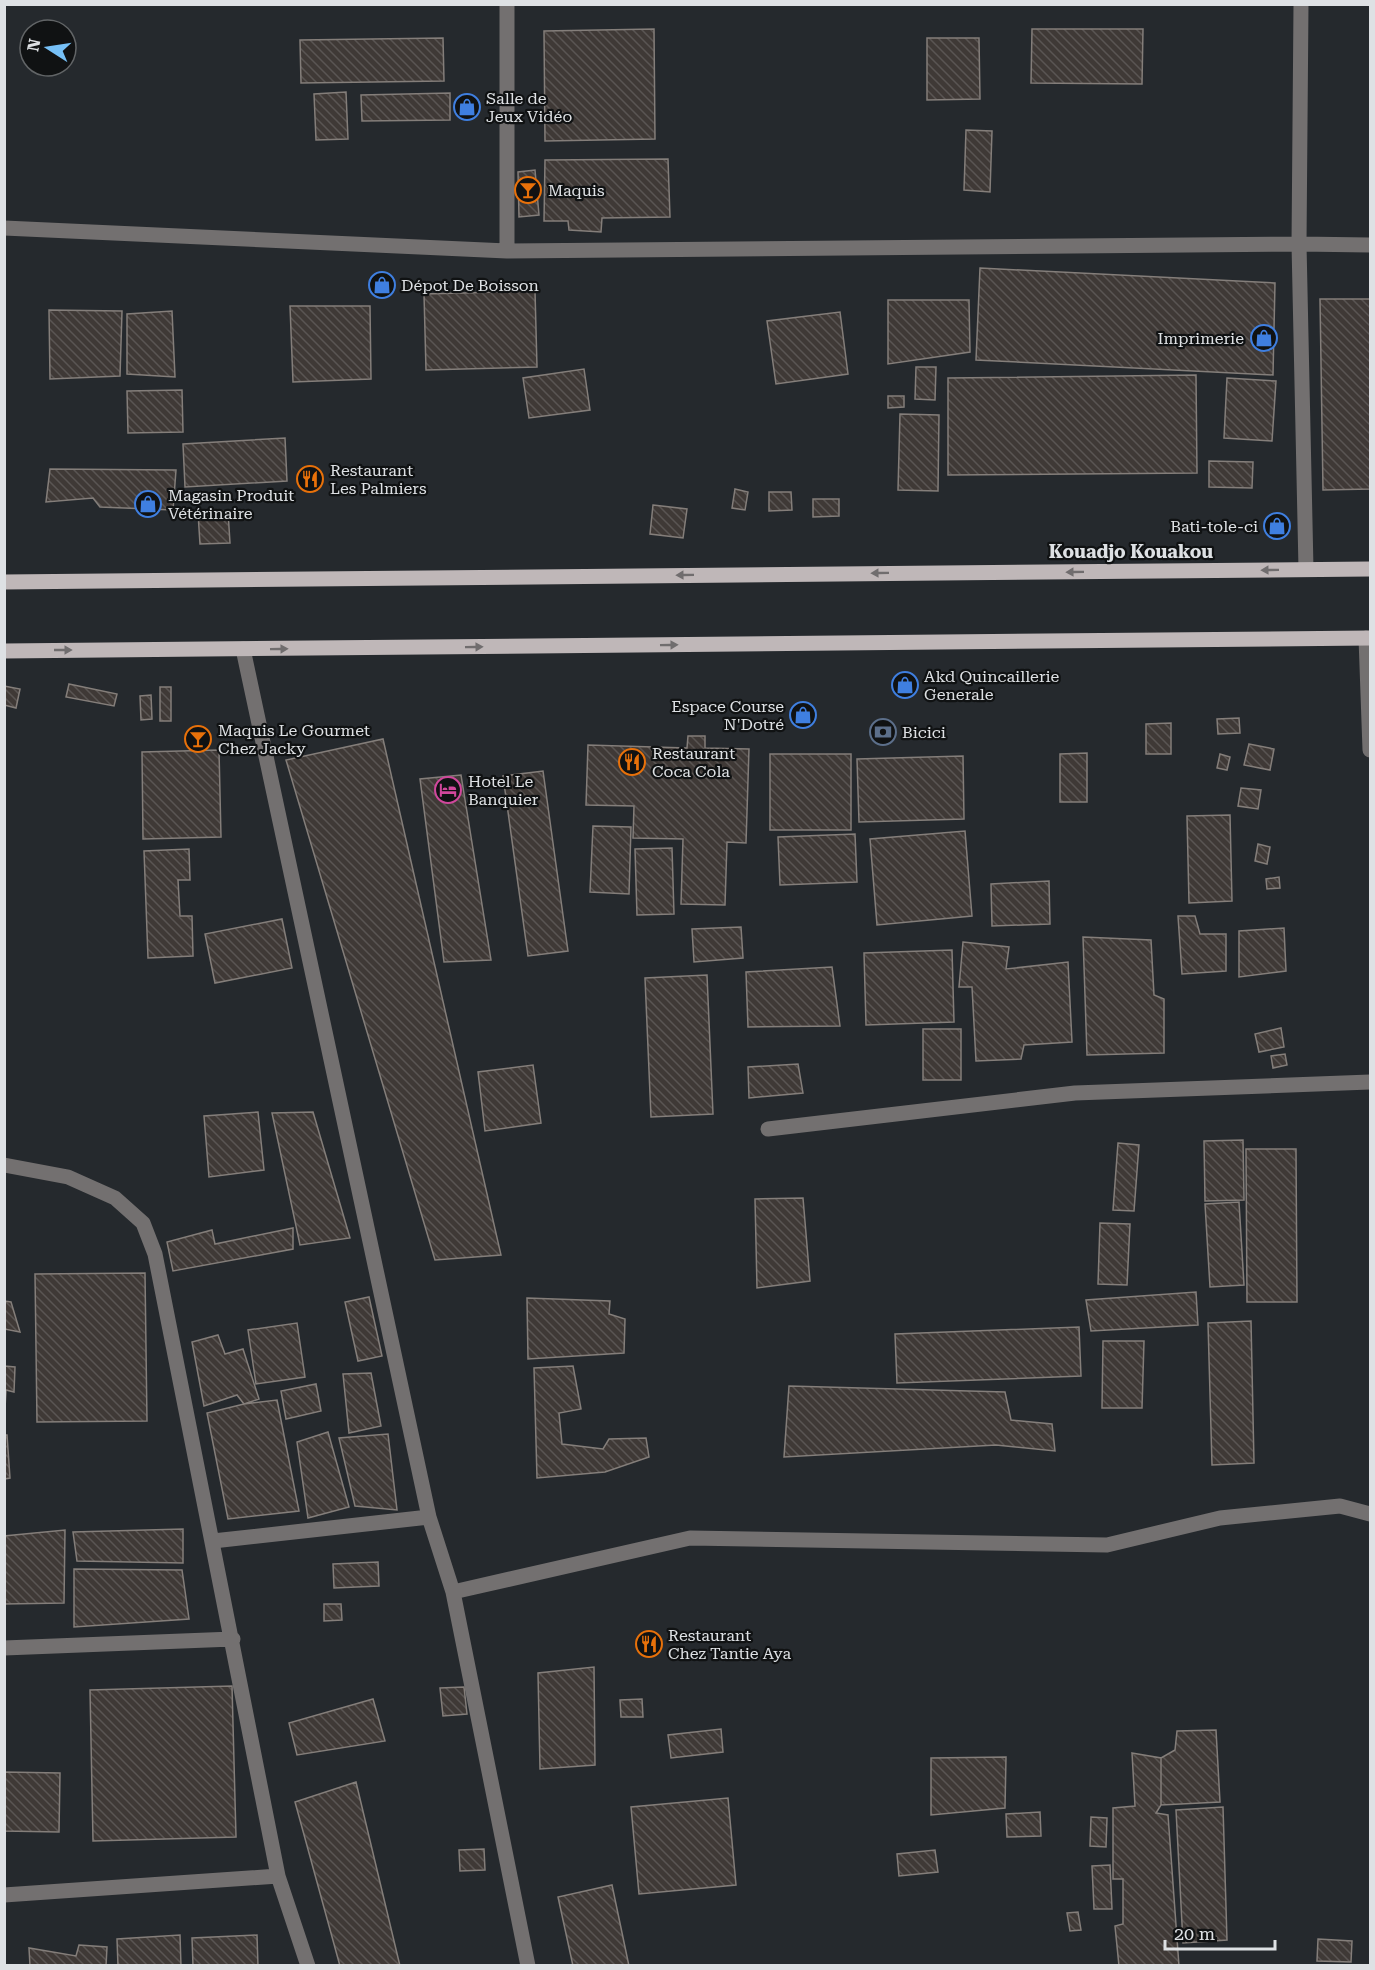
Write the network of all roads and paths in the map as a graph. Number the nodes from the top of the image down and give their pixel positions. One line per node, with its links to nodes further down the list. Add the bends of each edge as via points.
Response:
1 (507, 4): 6 (street)
2 (1301, 4): 4 (street)
3 (4, 228): 6 (street)
4 (1299, 244): 5 (street); 6 (street); 7 (street)
5 (1371, 245)
6 (507, 251)
7 (1306, 569): 8 (main road); 9 (main road, one-way to 9)
8 (1371, 569)
9 (4, 582)
10 (1368, 638): 11 (main road, one-way to 10); 13 (street)
11 (243, 649): 12 (main road, one-way to 11); 18 (street)
12 (4, 651)
13 (1371, 750)
14 (1371, 1082): 15 (street, via 1075,1093)
15 (768, 1129)
16 (4, 1165): 19 (street, via 68,1177 116,1198 143,1223 155,1254)
17 (1371, 1514): 20 (street, via 1340,1506 1220,1518 1107,1545 690,1538)
18 (429, 1516): 19 (street); 20 (street)
19 (213, 1541): 21 (street)
20 (453, 1592): 26 (street)
21 (233, 1639): 22 (street); 23 (street)
22 (4, 1648)
23 (278, 1876): 24 (street); 25 (street)
24 (4, 1895)
25 (308, 1965)
26 (528, 1965)

